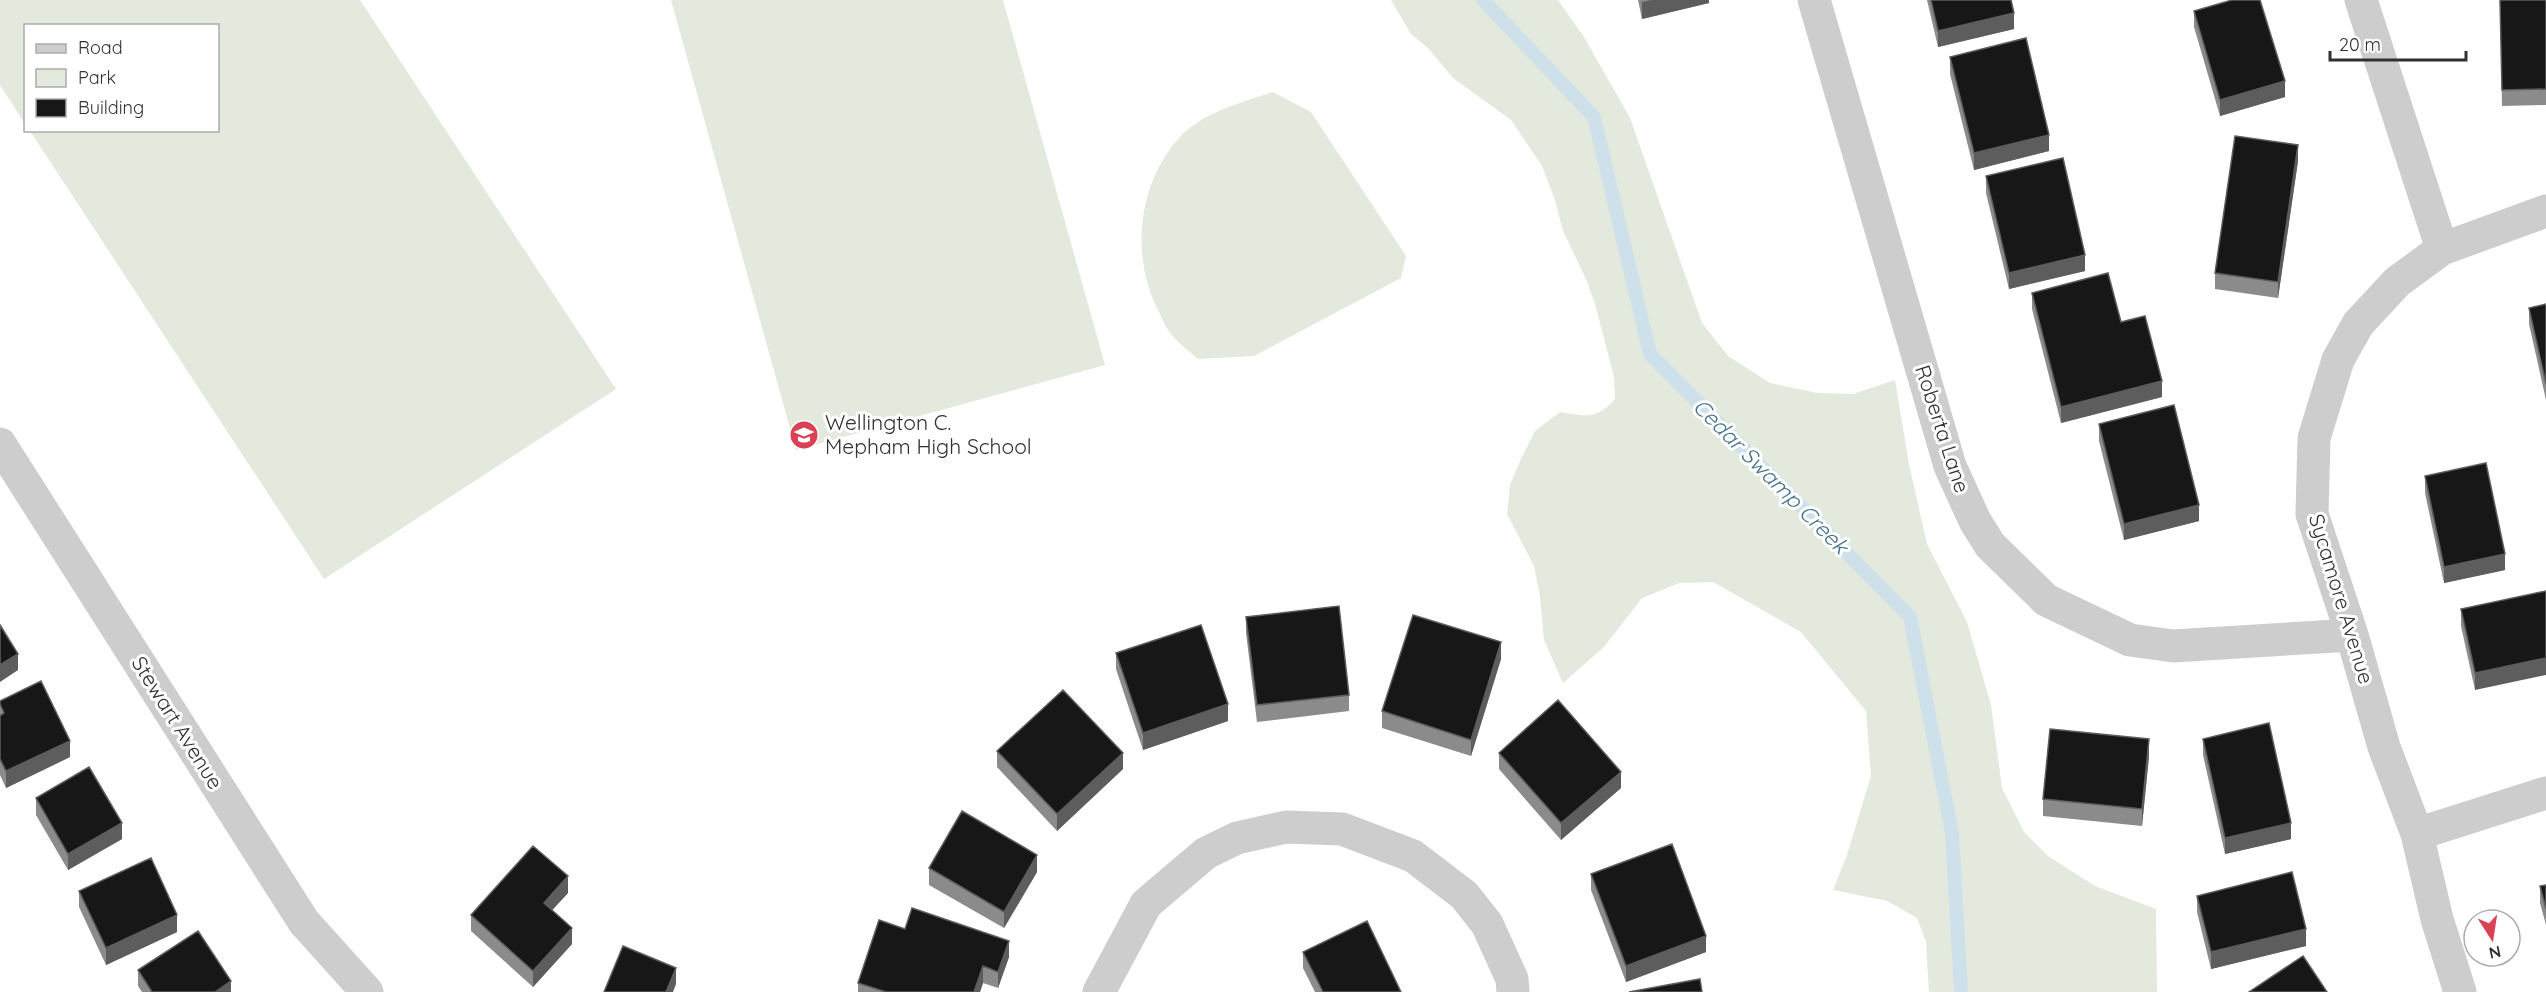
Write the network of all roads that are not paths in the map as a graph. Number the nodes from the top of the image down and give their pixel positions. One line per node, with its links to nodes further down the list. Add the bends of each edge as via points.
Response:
1 (1814, 0): 7 (street, Roberta Lane, via 1950,466 1990,545 2046,600 2130,640 2173,646)
2 (2361, 0): 4 (street)
3 (2546, 211): 4 (street, Sycamore Avenue)
4 (2442, 249): 7 (street, Sycamore Avenue, via 2397,282 2358,324 2338,360 2314,438 2312,514)
5 (0, 444): 6 (street, Stewart Avenue)
6 (9, 478): 10 (street, Stewart Avenue, via 304,922)
7 (2352, 635): 9 (street, Sycamore Avenue, via 2384,747)
8 (2546, 793): 9 (street)
9 (2417, 834): 13 (street, Sycamore Avenue, via 2437,919)
10 (367, 992)
11 (1099, 992): 12 (street, via 1146,904 1206,853 1237,838 1286,827 1342,829 1413,856 1464,895 1487,924 1512,979)
12 (1513, 992)
13 (2460, 992)

